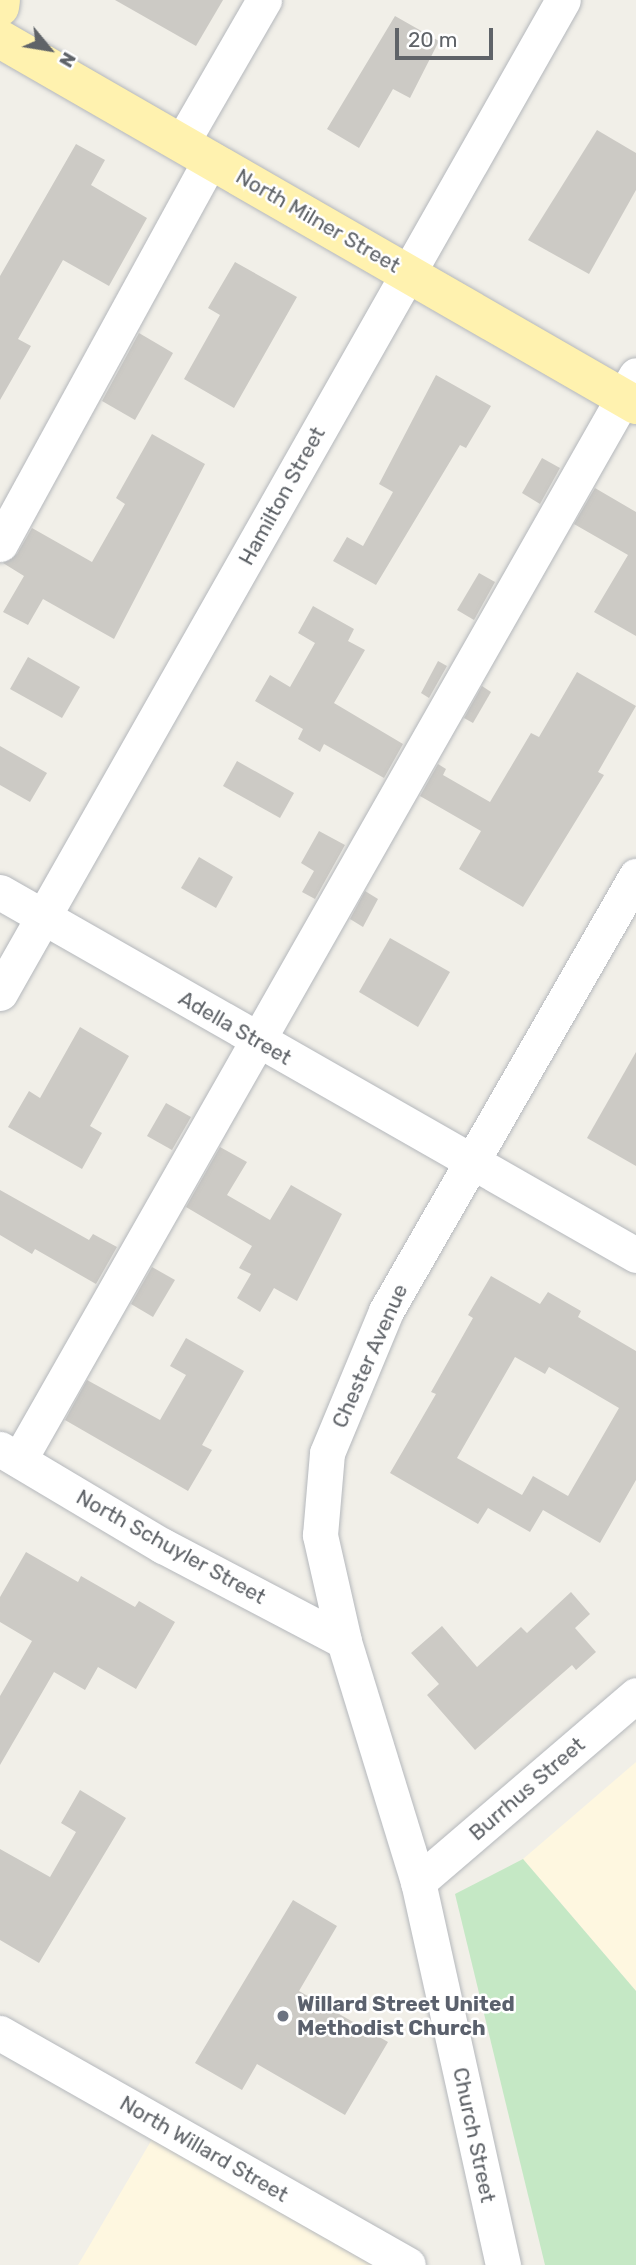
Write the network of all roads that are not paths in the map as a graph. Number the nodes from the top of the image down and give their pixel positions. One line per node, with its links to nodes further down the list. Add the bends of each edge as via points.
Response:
1 (1, 0): 4 (main road)
2 (264, 0): 6 (street)
3 (563, 0): 7 (street, Hamilton Street)
4 (0, 7)
5 (0, 38): 6 (main road, North Milner Street)
6 (197, 151): 7 (main road, North Milner Street); 9 (street)
7 (407, 273): 8 (main road, North Milner Street); 12 (street, Hamilton Street)
8 (632, 392): 14 (street)
9 (0, 544)
10 (636, 876): 15 (street, Chester Avenue)
11 (0, 892): 12 (street, Adella Street)
12 (44, 917): 13 (street, Hamilton Street); 14 (street, Adella Street)
13 (0, 993)
14 (257, 1041): 15 (street, Adella Street); 17 (street)
15 (470, 1164): 16 (street, Adella Street); 18 (street, Chester Avenue, via 386,1311 327,1453 320,1535)
16 (636, 1255)
17 (9, 1455): 18 (street, North Schuyler Street, via 163,1546)
18 (344, 1641): 20 (street, Chester Avenue)
19 (636, 1695): 20 (street, Burrhus Street)
20 (418, 1882): 23 (street, Church Street)
21 (0, 2033): 22 (street, North Willard Street)
22 (408, 2265)
23 (503, 2265)

